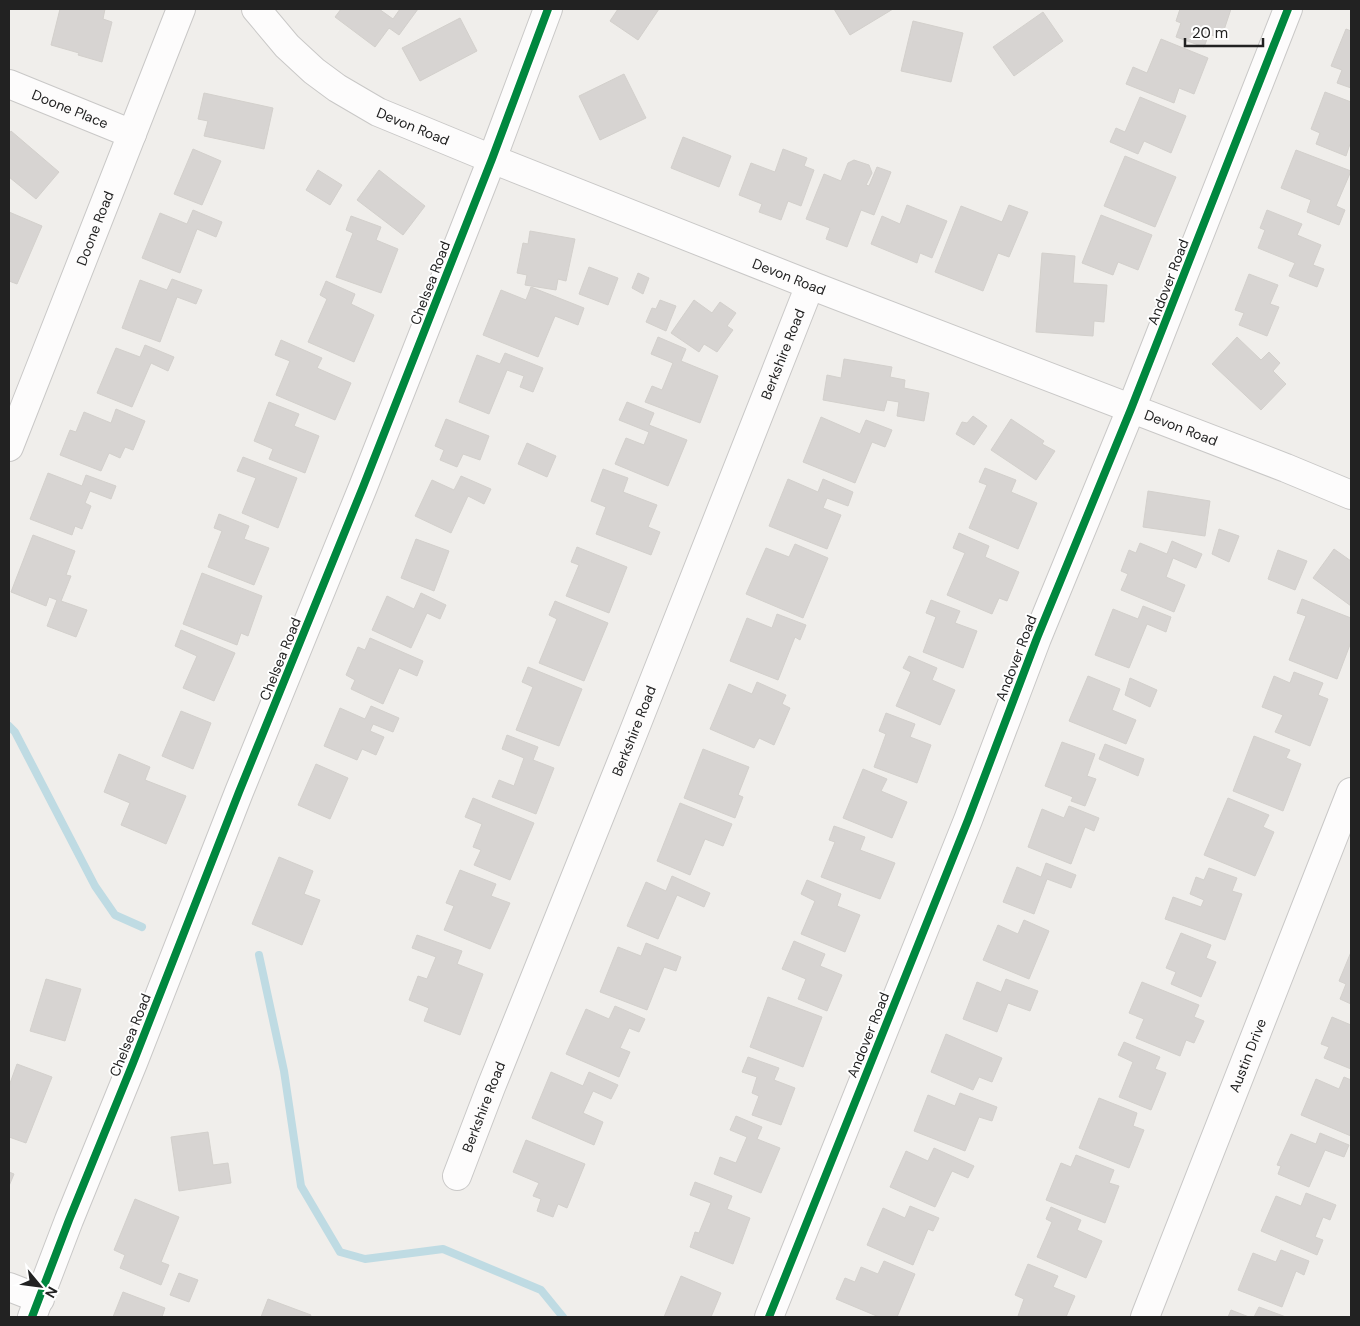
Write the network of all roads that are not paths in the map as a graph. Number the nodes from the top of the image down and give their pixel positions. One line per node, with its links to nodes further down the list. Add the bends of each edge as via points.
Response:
1 (181, 9): 6 (street, Doone Road)
2 (256, 9): 7 (street, Devon Road, via 287,46 337,88 378,112)
3 (548, 9): 7 (street, Chelsea Road)
4 (1288, 9): 10 (street, Andover Road)
5 (9, 84): 6 (street, Doone Place)
6 (132, 134): 9 (street, Doone Road)
7 (492, 159): 8 (street, Devon Road); 16 (street, Chelsea Road, via 68,1220)
8 (810, 284): 10 (street, Devon Road); 14 (street, Berkshire Road)
9 (17, 404): 11 (street, Doone Road)
10 (1131, 409): 12 (street, Devon Road); 17 (street, Andover Road, via 1037,638)
11 (9, 447)
12 (1351, 495)
13 (1351, 792): 18 (street, Austin Drive)
14 (456, 1176)
15 (9, 1287): 16 (street)
16 (36, 1308)
17 (770, 1317)
18 (1145, 1317)

